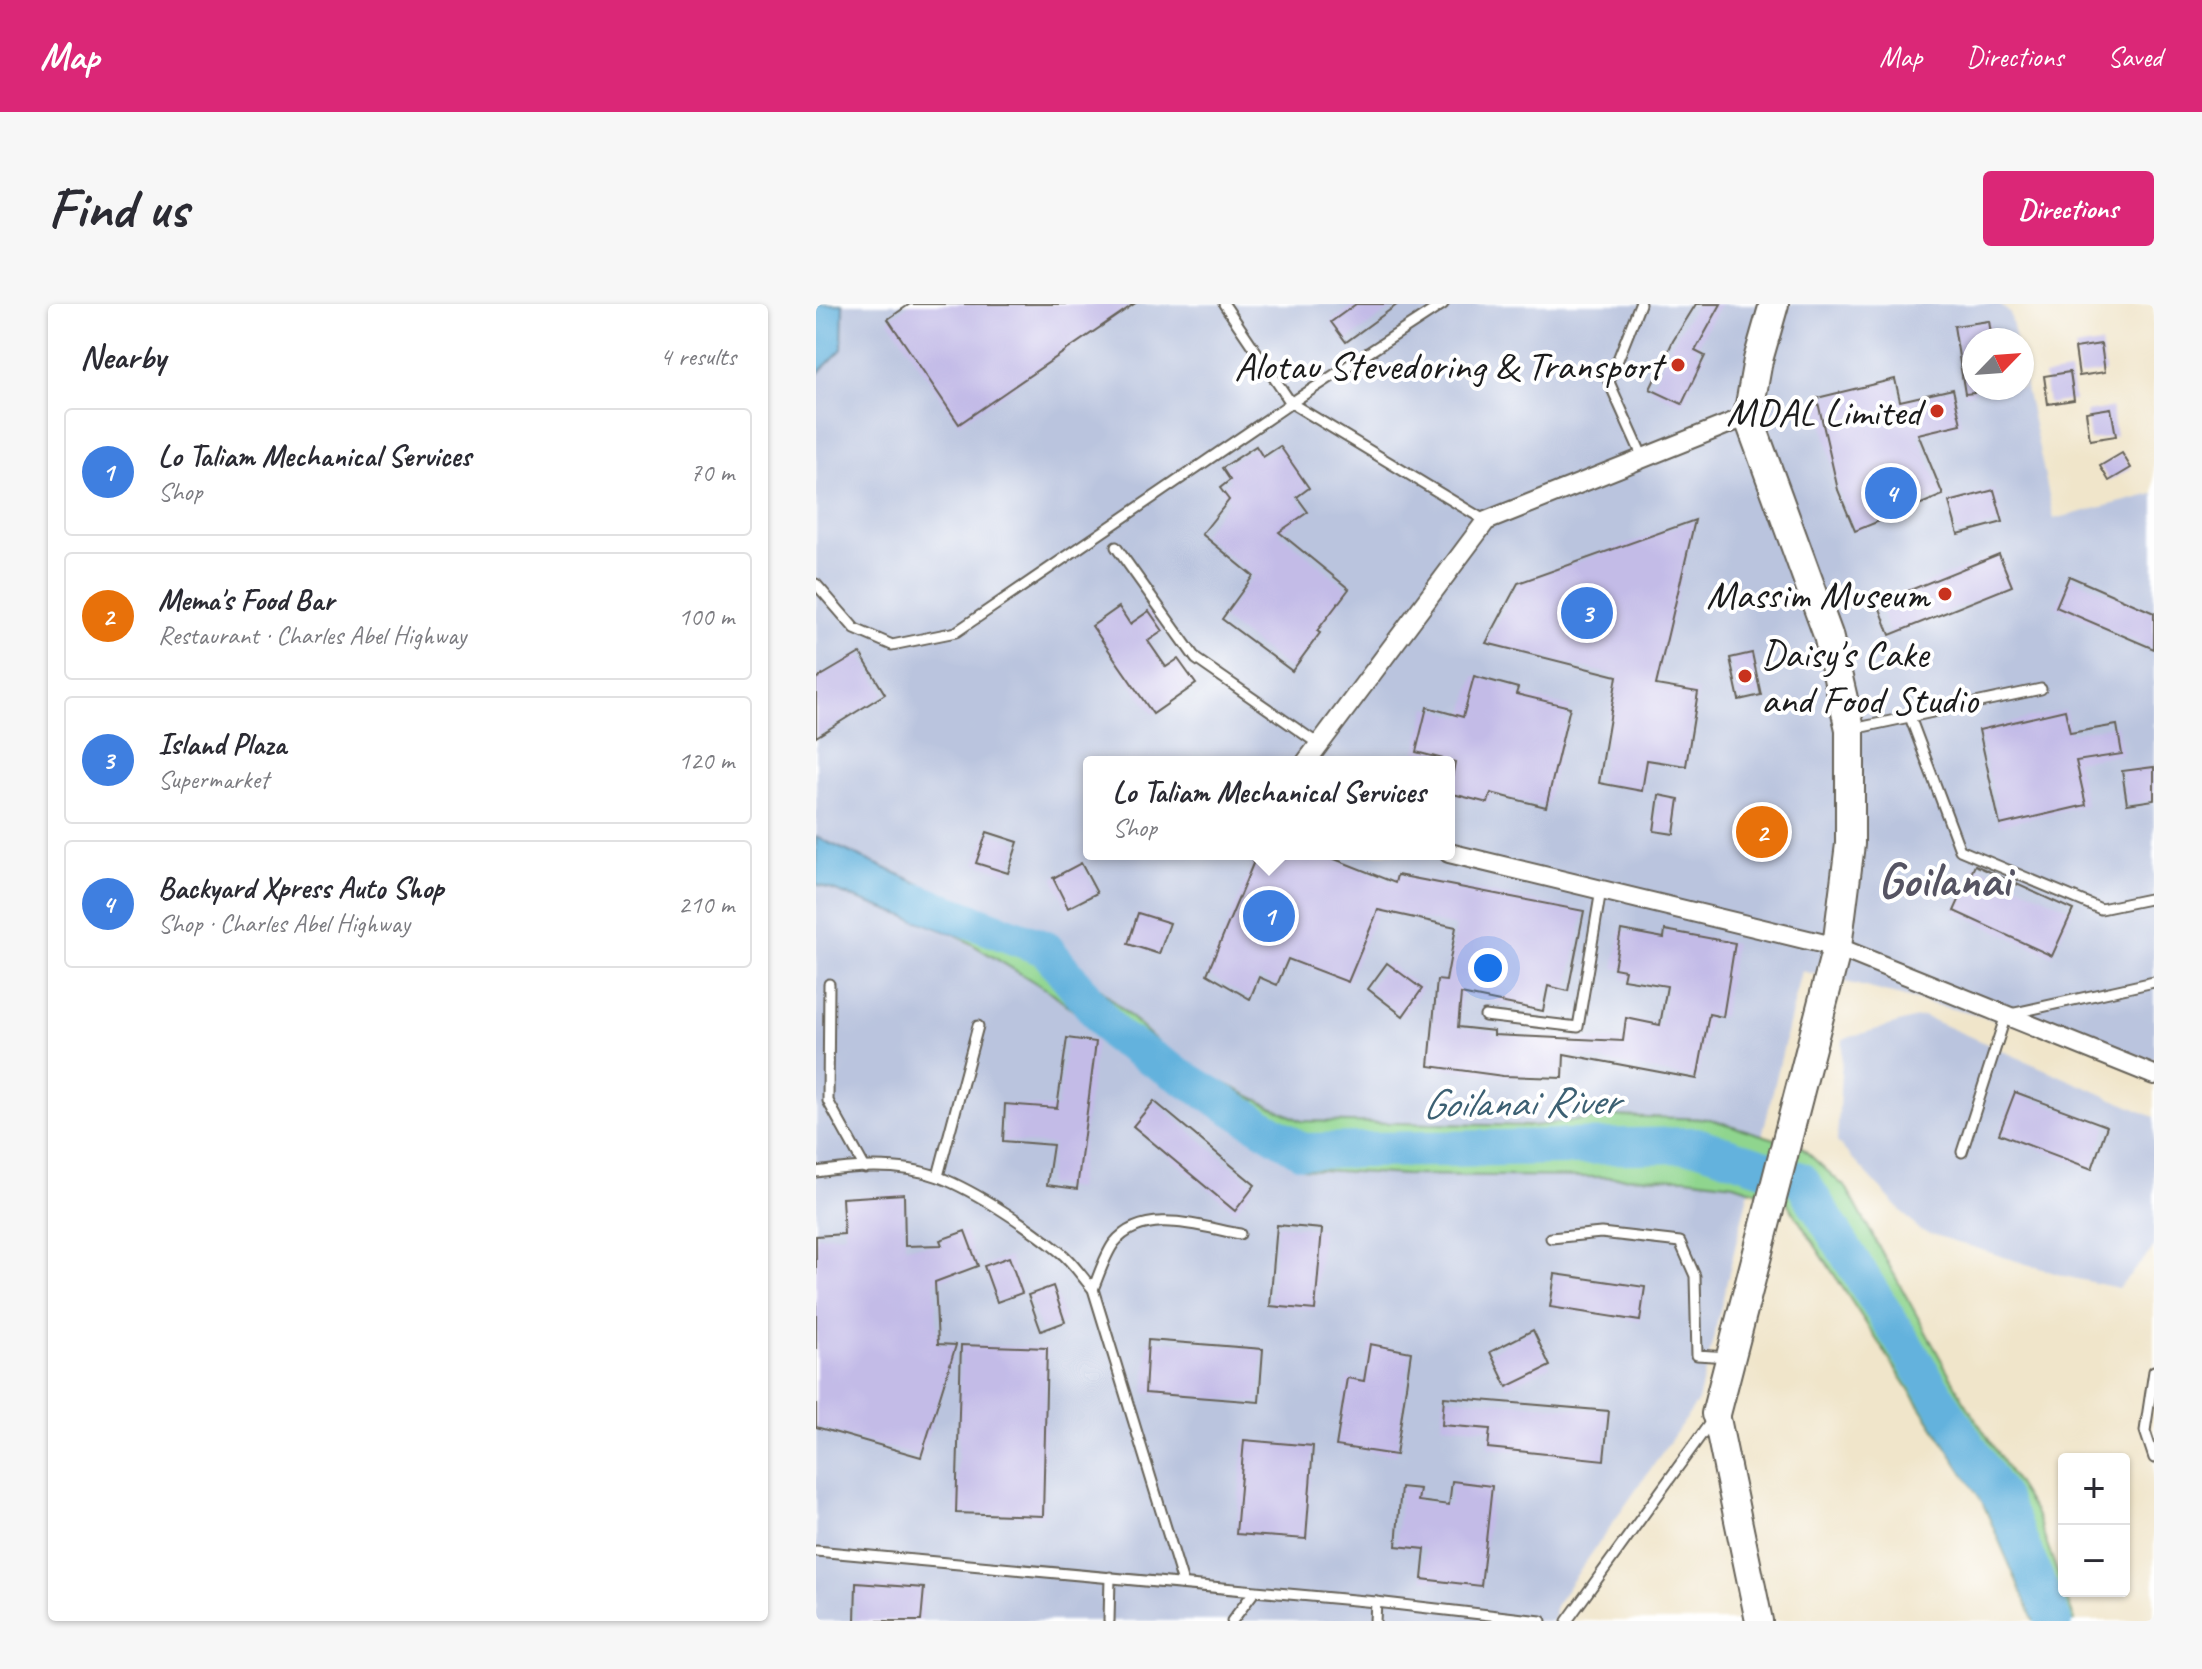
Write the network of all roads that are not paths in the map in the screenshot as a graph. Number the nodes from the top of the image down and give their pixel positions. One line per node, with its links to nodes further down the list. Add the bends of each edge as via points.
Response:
1 (1224, 304): 5 (lane)
2 (1443, 304): 5 (lane)
3 (1640, 304): 7 (lane, via 1609,382)
4 (1774, 304): 6 (main road)
5 (1291, 403): 8 (lane); 10 (lane, via 956,632 892,645 855,629)
6 (1748, 416): 7 (street); 13 (main road, via 1828,635)
7 (1644, 460): 8 (street)
8 (1486, 521): 14 (street)
9 (1116, 547): 14 (lane, via 1196,659)
10 (816, 584)
11 (2041, 689): 12 (lane)
12 (1910, 717): 13 (lane); 18 (lane, via 1960,850 2101,909)
13 (1850, 729): 19 (main road, via 1850,844)
14 (1317, 743): 15 (street)
15 (1309, 756)
16 (1455, 854): 17 (street)
17 (1601, 890): 19 (street); 23 (lane, via 1578,1027)
18 (2154, 898)
19 (1837, 947): 22 (street); 33 (main road)
20 (2154, 982): 22 (lane)
21 (829, 984): 27 (lane, via 828,1101)
22 (2006, 1015): 25 (street); 26 (lane)
23 (1485, 1016)
24 (978, 1026): 29 (lane)
25 (2154, 1075)
26 (1962, 1152)
27 (865, 1168): 28 (lane); 29 (lane)
28 (816, 1172)
29 (938, 1176): 32 (lane, via 1062,1253)
30 (1240, 1234): 32 (lane, via 1167,1221 1132,1227 1113,1244)
31 (1551, 1238): 33 (lane, via 1601,1233 1680,1242 1695,1276 1697,1355)
32 (1093, 1289): 39 (lane)
33 (1731, 1357): 35 (main road)
34 (2154, 1371): 36 (lane, via 2145,1431)
35 (1716, 1414): 46 (lane); 47 (main road)
36 (2154, 1458)
37 (816, 1551): 38 (lane)
38 (1110, 1577): 39 (lane); 42 (lane)
39 (1183, 1583): 40 (lane)
40 (1254, 1592): 41 (lane); 43 (lane)
41 (1376, 1602): 44 (lane); 45 (lane)
42 (1109, 1621)
43 (1232, 1621)
44 (1375, 1621)
45 (1541, 1621)
46 (1567, 1621)
47 (1759, 1621)

